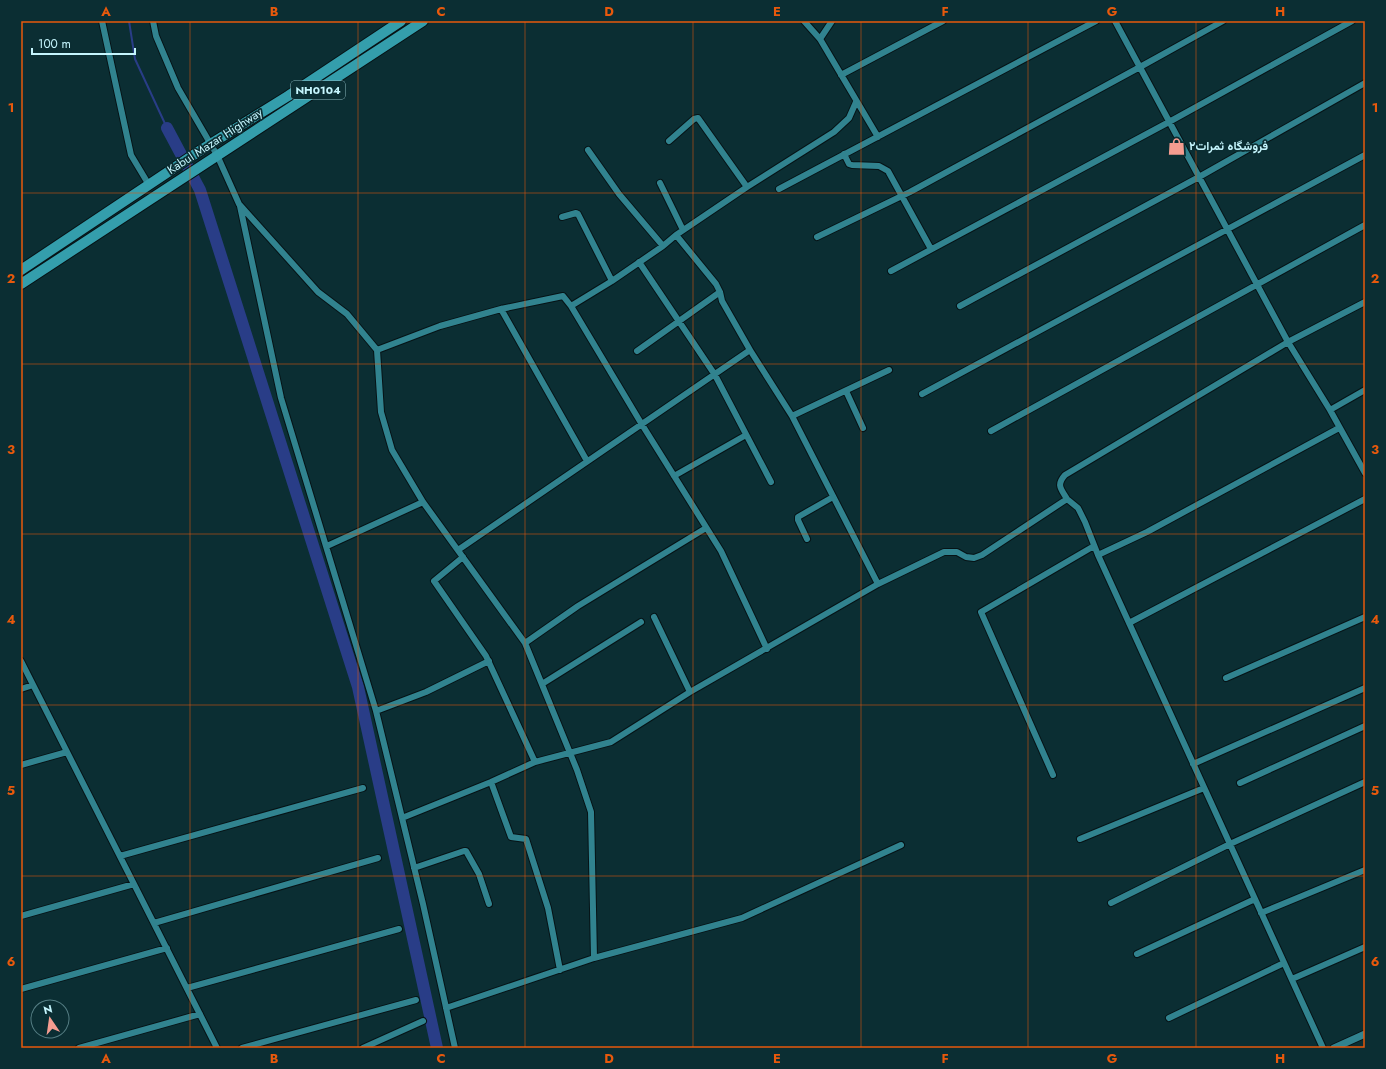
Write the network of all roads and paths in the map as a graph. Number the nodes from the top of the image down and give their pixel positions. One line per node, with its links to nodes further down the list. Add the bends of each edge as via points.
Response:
1 (102, 21): 27 (street, via 132,155)
2 (153, 21): 20 (street, via 156,36 178,88)
3 (401, 21): 20 (highway, Kabul Mazar Highway / NH0104)
4 (423, 21): 24 (highway, Kabul Mazar Highway / NH0104)
5 (804, 21): 12 (street)
6 (832, 21): 12 (street)
7 (943, 21): 14 (street)
8 (1096, 21): 18 (street)
9 (1115, 21): 13 (street)
10 (1223, 21): 13 (street)
11 (1352, 21): 17 (street)
12 (820, 39): 14 (street)
13 (1140, 67): 17 (street); 30 (street)
14 (841, 75): 16 (street)
15 (1365, 83): 25 (street)
16 (856, 102): 18 (street); 28 (street, via 849,118 834,132)
17 (1170, 122): 25 (street); 39 (street)
18 (878, 136): 22 (street)
19 (669, 142): 28 (street, via 698,118)
20 (207, 146): 24 (street); 27 (highway, Kabul Mazar Highway / NH0104)
21 (588, 150): 38 (street, via 619,194)
22 (844, 154): 29 (street); 30 (street, via 849,164 885,168)
23 (1365, 155): 35 (street)
24 (215, 157): 31 (street); 44 (highway, Kabul Mazar Highway / NH0104)
25 (1199, 177): 35 (street); 49 (street)
26 (660, 183): 34 (street)
27 (149, 185): 41 (highway, Kabul Mazar Highway / NH0104)
28 (747, 187): 34 (street)
29 (779, 189)
30 (902, 196): 37 (street); 39 (street)
31 (239, 204): 53 (street, via 318,292 347,314); 78 (street, via 281,398)
32 (562, 217): 43 (street, via 578,214)
33 (1365, 225): 45 (street)
34 (683, 230): 36 (street)
35 (1228, 230): 45 (street); 60 (street)
36 (676, 235): 38 (street); 46 (street)
37 (817, 237)
38 (663, 246): 40 (street)
39 (931, 249): 42 (street)
40 (639, 262): 43 (street); 51 (street)
41 (21, 270)
42 (891, 271)
43 (612, 281): 48 (street)
44 (21, 284)
45 (1257, 285): 52 (street); 66 (street)
46 (720, 292): 51 (street); 54 (street, via 722,301)
47 (1365, 302): 52 (street)
48 (571, 306): 50 (street, via 562,296); 63 (street)
49 (960, 306)
50 (501, 309): 53 (street, via 440,326); 68 (street)
51 (680, 321): 55 (street); 57 (street)
52 (1288, 342): 61 (street); 73 (street, via 1065,475 1060,481 1060,488)
53 (377, 350): 75 (street, via 381,412 392,450)
54 (750, 350): 57 (street); 62 (street)
55 (636, 351)
56 (889, 370): 59 (street)
57 (715, 375): 63 (street); 67 (street)
58 (1365, 390): 61 (street)
59 (846, 391): 62 (street); 64 (street)
60 (922, 394)
61 (1330, 410): 65 (street)
62 (792, 416): 72 (street)
63 (641, 423): 68 (street); 70 (street)
64 (863, 428)
65 (1339, 428): 69 (street); 81 (street, via 1147,532)
66 (991, 431)
67 (746, 435): 70 (street); 71 (street)
68 (587, 461): 80 (street)
69 (1365, 472)
70 (674, 476): 76 (street)
71 (771, 482)
72 (833, 497): 77 (street, via 798,517); 83 (street)
73 (1067, 499): 79 (street, via 1078,508); 83 (street, via 982,555 974,558 957,552 944,552)
74 (1365, 499): 87 (street)
75 (423, 502): 78 (street); 80 (street)
76 (706, 528): 88 (street, via 578,606); 89 (street, via 721,551)
77 (807, 539)
78 (327, 546): 98 (street)
79 (1094, 546): 81 (street); 105 (street, via 981,612)
80 (458, 550): 82 (street)
81 (1098, 555): 87 (street)
82 (463, 557): 88 (street); 91 (street, via 434,581)
83 (878, 584): 89 (street)
84 (654, 617): 97 (street)
85 (1365, 617): 92 (street)
86 (641, 622): 93 (street)
87 (1129, 623): 103 (street)
88 (525, 643): 93 (street)
89 (767, 649): 97 (street)
90 (21, 661): 94 (street)
91 (489, 661): 98 (street, via 426,692); 102 (street)
92 (1226, 678)
93 (542, 684): 101 (street)
94 (33, 685): 96 (street); 100 (street)
95 (1365, 688): 103 (street)
96 (21, 689)
97 (690, 692): 101 (street, via 611,742)
98 (376, 711): 111 (street)
99 (1365, 726): 108 (street)
100 (67, 752): 104 (street); 115 (street)
101 (569, 753): 102 (street); 130 (street, via 591,812)
102 (535, 762): 106 (street)
103 (1193, 764): 110 (street)
104 (21, 765)
105 (1053, 775)
106 (491, 782): 111 (street); 132 (street, via 511,837 526,839 548,908)
107 (1365, 782): 113 (street)
108 (1240, 783)
109 (363, 788): 115 (street)
110 (1204, 788): 112 (street); 113 (street)
111 (402, 818): 117 (street)
112 (1080, 840)
113 (1230, 844): 120 (street); 121 (street)
114 (901, 845): 130 (street, via 742,918)
115 (120, 856): 119 (street)
116 (378, 858): 125 (street)
117 (414, 868): 122 (street, via 466,851 479,874); 137 (street)
118 (1365, 870): 123 (street)
119 (134, 884): 124 (street); 125 (street)
120 (1255, 898): 123 (street); 129 (street)
121 (1111, 903)
122 (489, 904)
123 (1261, 913): 131 (street)
124 (21, 916)
125 (154, 922): 128 (street)
126 (399, 929): 134 (street)
127 (1365, 947): 133 (street)
128 (167, 948): 134 (street); 135 (street)
129 (1137, 954)
130 (594, 958): 132 (street)
131 (1284, 963): 133 (street); 139 (street)
132 (560, 970): 137 (street)
133 (1292, 979): 147 (street)
134 (187, 988): 138 (street)
135 (21, 989)
136 (416, 1000): 144 (street)
137 (446, 1008): 146 (street)
138 (200, 1014): 142 (street); 143 (street)
139 (1169, 1018)
140 (423, 1021): 145 (street)
141 (1365, 1034): 148 (street)
142 (79, 1048)
143 (217, 1048)
144 (242, 1048)
145 (363, 1048)
146 (455, 1048)
147 (1323, 1048)
148 (1334, 1048)

